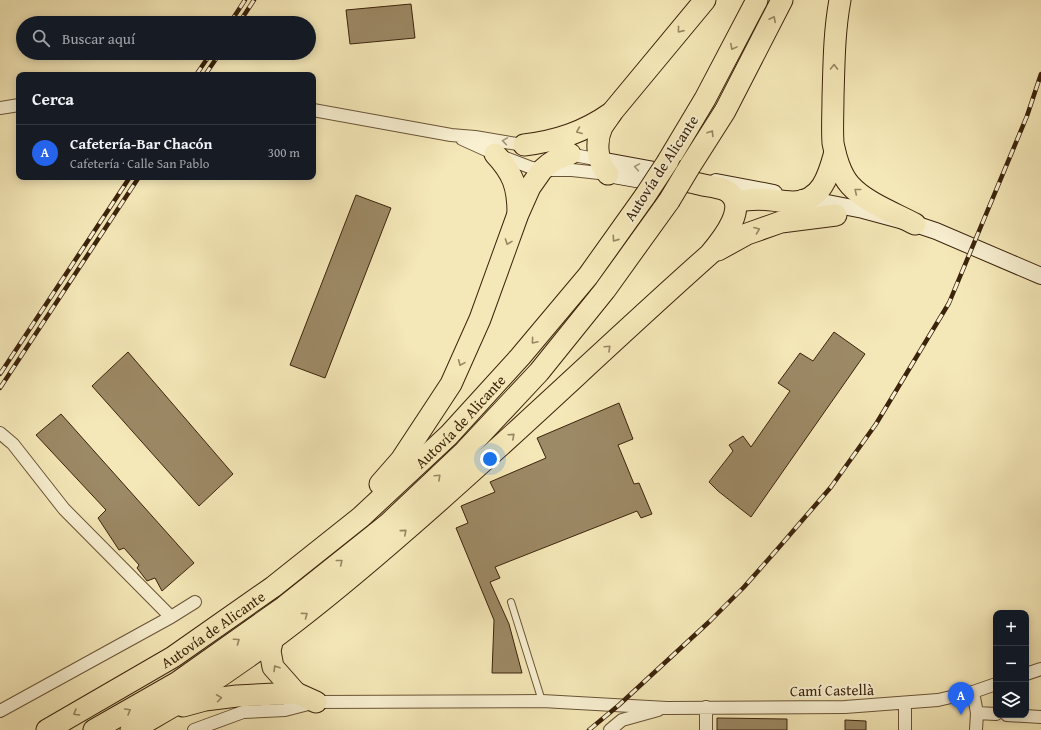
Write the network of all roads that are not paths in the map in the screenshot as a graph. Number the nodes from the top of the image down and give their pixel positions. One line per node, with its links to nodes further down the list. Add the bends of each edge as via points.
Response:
1 (705, 0): 8 (highway, one-way to 8)
2 (757, 0): 15 (highway, Autovía de Alicante, one-way to 15, via 720,72)
3 (782, 0): 15 (highway, Autovía de Alicante, one-way to 3, via 725,111)
4 (840, 0): 11 (highway, one-way to 4, via 834,62)
5 (16, 105): 6 (street)
6 (0, 108)
7 (316, 111): 9 (street)
8 (613, 111): 10 (highway, one-way to 10, via 598,122 566,136 545,143); 14 (highway, via 600,134 598,153)
9 (451, 135): 10 (street, one-way to 9); 12 (street)
10 (524, 145): 13 (street)
11 (835, 152): 18 (highway, via 827,179); 22 (highway, one-way to 11, via 886,209 849,184)
12 (495, 154): 16 (street); 19 (highway, via 515,185)
13 (570, 154): 14 (street); 16 (highway, via 555,160)
14 (604, 167): 15 (street, one-way to 14); 16 (street); 17 (street)
15 (678, 167): 17 (highway, via 693,183 725,190); 18 (street); 26 (highway, Autovía de Alicante, one-way to 26, bridge, via 645,196 588,276 520,357 449,435); 48 (highway, Autovía de Alicante, one-way to 15, bridge, via 185,677 284,607 388,524 465,451 539,372 605,290 669,201)
16 (542, 170): 19 (highway, via 530,187)
17 (740, 198): 18 (highway, via 768,198 793,202); 20 (street); 23 (highway, via 728,231)
18 (809, 199): 21 (street)
19 (518, 214): 26 (highway, one-way to 26, via 480,319 452,384 401,460 370,495)
20 (836, 215): 21 (street); 23 (highway, one-way to 20, via 766,226)
21 (892, 218): 22 (street)
22 (915, 224): 24 (street)
23 (710, 254): 30 (highway, one-way to 23, via 311,610 422,517)
24 (1041, 276)
25 (0, 434): 29 (street, via 13,444 64,509)
26 (361, 517): 47 (highway, Autovía de Alicante, one-way to 47, via 273,587 173,657)
27 (195, 602): 29 (street)
28 (511, 602): 36 (lane)
29 (171, 617): 41 (street)
30 (273, 638): 35 (highway, one-way to 30, via 273,667 270,651); 42 (highway)
31 (1041, 669): 32 (street)
32 (1029, 673)
33 (993, 685): 34 (street, Camí Castellà)
34 (973, 692): 38 (street, Camí Castellà, via 938,700); 43 (street)
35 (296, 693): 37 (highway); 42 (highway, one-way to 35, via 205,700)
36 (542, 701): 37 (street); 40 (street)
37 (316, 702): 50 (street, via 285,710 243,712)
38 (905, 703): 39 (street, Camí Castellà, via 845,707); 53 (street)
39 (706, 707): 40 (street, Camí Castellà); 52 (street)
40 (667, 708): 51 (street, via 622,720)
41 (0, 711)
42 (167, 711): 49 (highway)
43 (977, 713): 44 (street); 54 (street)
44 (993, 714)
45 (1029, 716): 46 (street)
46 (1041, 717)
47 (47, 730)
48 (94, 730)
49 (130, 730)
50 (194, 730)
51 (610, 730)
52 (706, 730)
53 (905, 730)
54 (976, 730)

